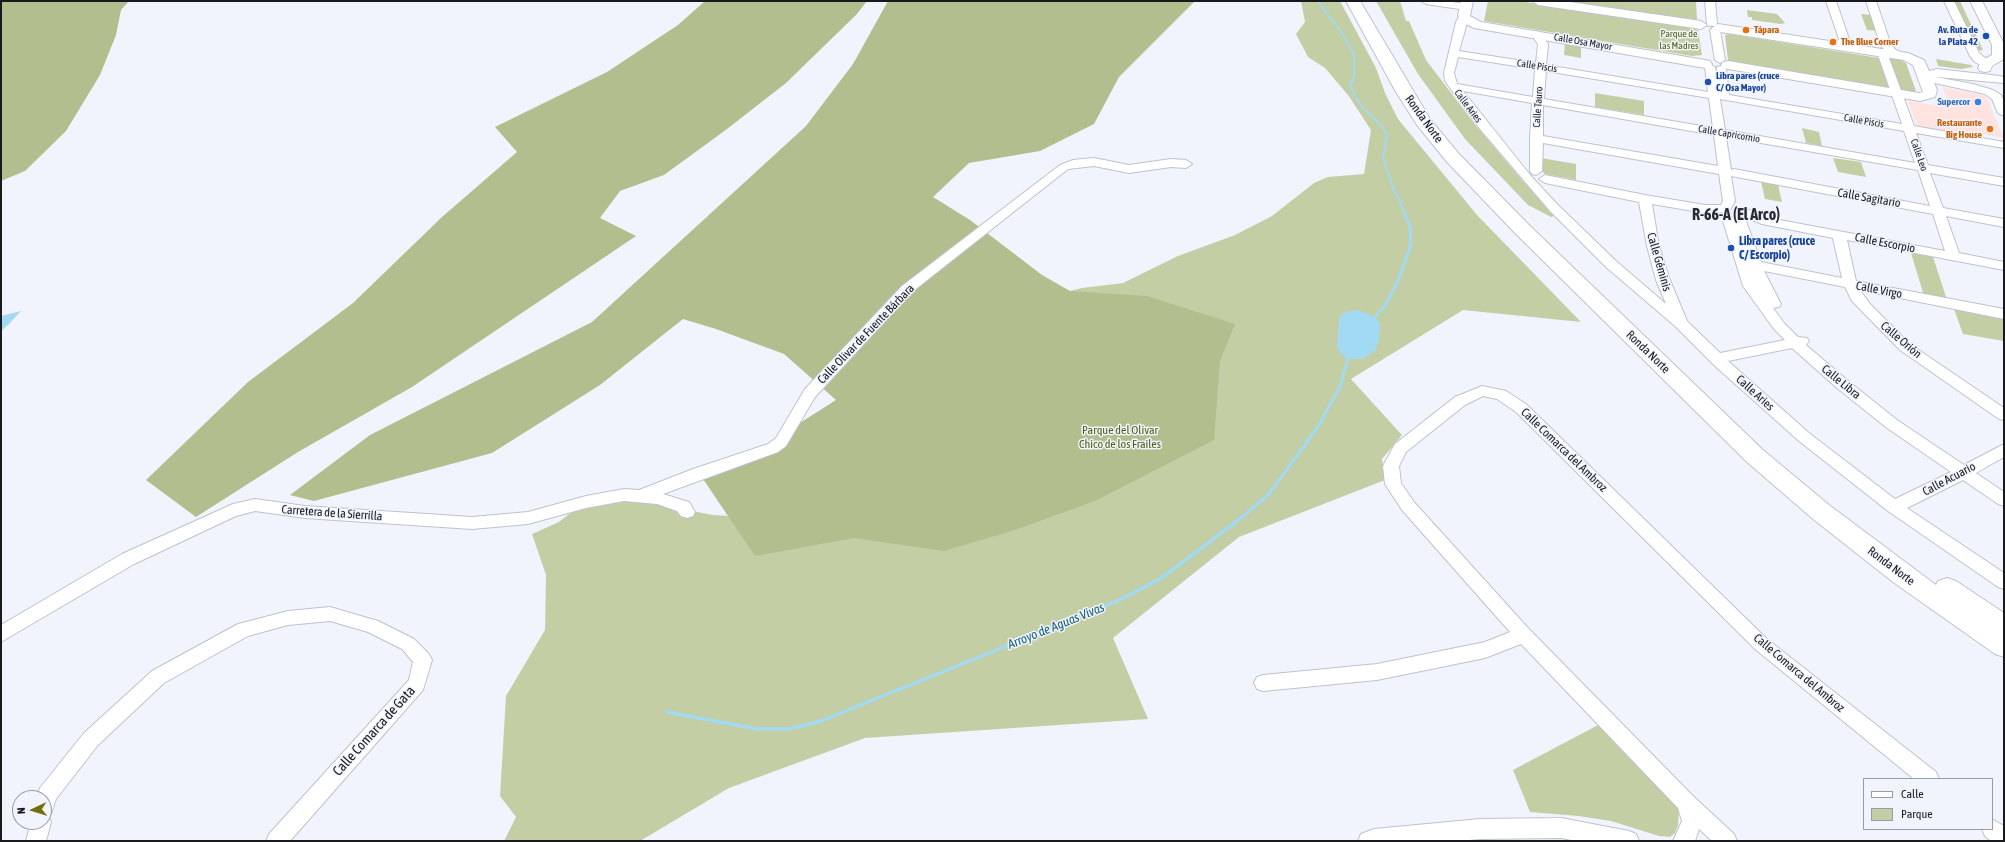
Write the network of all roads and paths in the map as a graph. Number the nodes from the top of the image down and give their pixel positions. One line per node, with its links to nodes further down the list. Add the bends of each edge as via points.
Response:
1 (1353, 1): 65 (highway, Ronda Norte, via 1423,122 1453,158 1529,236 1755,456 1902,575)
2 (1368, 1): 62 (highway, Ronda Norte, via 1440,124 1539,228 1757,439 1833,503 1915,566)
3 (1426, 1): 13 (street, Calle Osa Mayor)
4 (1478, 1): 13 (main road, Calle Aries, via 1476,18)
5 (1538, 1): 14 (main road)
6 (1703, 1): 14 (street)
7 (1710, 1): 14 (street)
8 (1831, 1): 17 (street)
9 (1871, 1): 19 (street, Calle Leo)
10 (1949, 1): 21 (street, via 1974,54 1979,60)
11 (1976, 1): 21 (main road, via 1998,45 1999,57)
12 (1988, 1): 15 (main road)
13 (1466, 11): 16 (main road, Calle Osa Mayor, via 1478,25); 20 (street, Calle Aries, via 1460,22)
14 (1709, 27): 18 (main road); 22 (street, Calle Libra)
15 (2004, 32)
16 (1540, 39): 22 (main road, Calle Osa Mayor, via 1555,37); 23 (street, Calle Tauro)
17 (1844, 39): 18 (street, via 1841,44); 19 (street, via 1858,48 1885,48)
18 (1832, 46): 19 (main road)
19 (1884, 50): 24 (main road); 27 (street, Calle Leo, via 1893,86)
20 (1455, 52): 23 (street, Calle Piscis); 26 (street, Calle Aries, via 1449,73)
21 (1992, 63): 24 (main road, via 1977,71 1937,69); 25 (main road, via 1990,74)
22 (1716, 64): 27 (main road, Calle Osa Mayor); 28 (street, Calle Libra)
23 (1541, 66): 28 (street, Calle Piscis); 29 (street, Calle Tauro)
24 (1921, 72): 25 (main road); 27 (main road, Calle Osa Mayor, via 1930,94 1926,96); 30 (street, via 1954,84 1989,92 1997,97)
25 (2002, 81)
26 (1453, 86): 29 (street, Calle Capricornio); 38 (street, Calle Aries, via 1484,126)
27 (1898, 93): 31 (street, Calle Leo)
28 (1720, 97): 31 (street, Calle Piscis); 32 (street, Calle Libra)
29 (1538, 101): 32 (street, Calle Capricornio); 33 (street, Calle Tauro)
30 (2004, 113)
31 (1910, 129): 34 (street, Calle Piscis); 36 (street, Calle Leo)
32 (1724, 133): 36 (street, Calle Capricornio); 37 (street, Calle Libra)
33 (1536, 138): 37 (street, Calle Sagitario); 38 (street, Calle Tauro)
34 (2004, 145)
35 (1186, 164): 57 (street, Calle Olivar de Fuente Bárbara, via 1171,163 1129,169 1094,162 1064,167 907,289 810,393 781,442 773,448)
36 (1924, 168): 39 (street, Calle Capricornio); 41 (street, Calle Leo)
37 (1729, 172): 41 (street, Calle Sagitario); 42 (street, Calle Libra)
38 (1533, 176): 40 (street); 50 (street, Calle Aries, via 1554,208 1611,264)
39 (2004, 182)
40 (1645, 199): 42 (street); 50 (street, Calle Géminis, via 1653,246)
41 (1938, 211): 43 (street, Calle Sagitario); 45 (street, Calle Leo)
42 (1735, 215): 44 (street, Calle Escorpio); 46 (street, Calle Libra); 51 (street, Calle Libra, via 1750,286 1763,306)
43 (2004, 223)
44 (1839, 234): 45 (street, Calle Escorpio); 48 (street, Calle Orión)
45 (1954, 257): 47 (street, Calle Escorpio)
46 (1755, 265): 48 (street, Calle Virgo); 51 (street, Calle Libra, via 1774,305)
47 (2004, 266)
48 (1850, 284): 49 (street, Calle Virgo); 53 (street, Calle Orión, via 1864,308 1905,347)
49 (2004, 314)
50 (1680, 323): 52 (street, Calle Aries)
51 (1800, 342): 52 (street); 55 (street, Calle Libra, via 1842,384 1892,424)
52 (1717, 359): 59 (street, Calle Aries, via 1804,438)
53 (2004, 415)
54 (2004, 450): 55 (street, Calle Acuario)
55 (1967, 470): 56 (street, Calle Libra); 58 (street, Calle Libra); 59 (street, Calle Acuario)
56 (2004, 490)
57 (643, 495): 60 (street, Carretera de la Sierrilla, via 682,506); 64 (street, Carretera de la Sierrilla, via 624,495 586,502 528,518 472,523 305,512 255,505 234,510 128,559)
58 (2004, 500)
59 (1894, 507): 61 (street, Calle Aries)
60 (687, 512)
61 (2004, 582)
62 (2004, 627)
63 (1522, 633): 66 (street, via 1513,640 1485,650 1377,672); 67 (street, Calle Comarca del Ambroz, via 1408,506 1393,484 1391,466 1400,448 1460,401 1482,391 1501,395 1521,408 1761,644); 69 (street, Calle Comarca del Ambroz)
64 (1, 634)
65 (2004, 646)
66 (1263, 683)
67 (1928, 778)
68 (51, 790): 75 (street, Calle Comarca de Gata, via 91,739 158,677 244,629 288,618 330,614 372,626 408,644 423,660 417,684)
69 (1686, 803): 78 (street, via 1692,821); 79 (street, Calle Comarca del Ambroz)
70 (39, 830): 74 (street)
71 (1987, 830): 80 (street)
72 (1993, 830): 73 (street)
73 (2004, 838)
74 (36, 841)
75 (276, 841)
76 (1368, 841): 77 (street, via 1480,829 1560,828)
77 (1629, 841)
78 (1683, 841)
79 (1727, 841)
80 (1992, 841)

